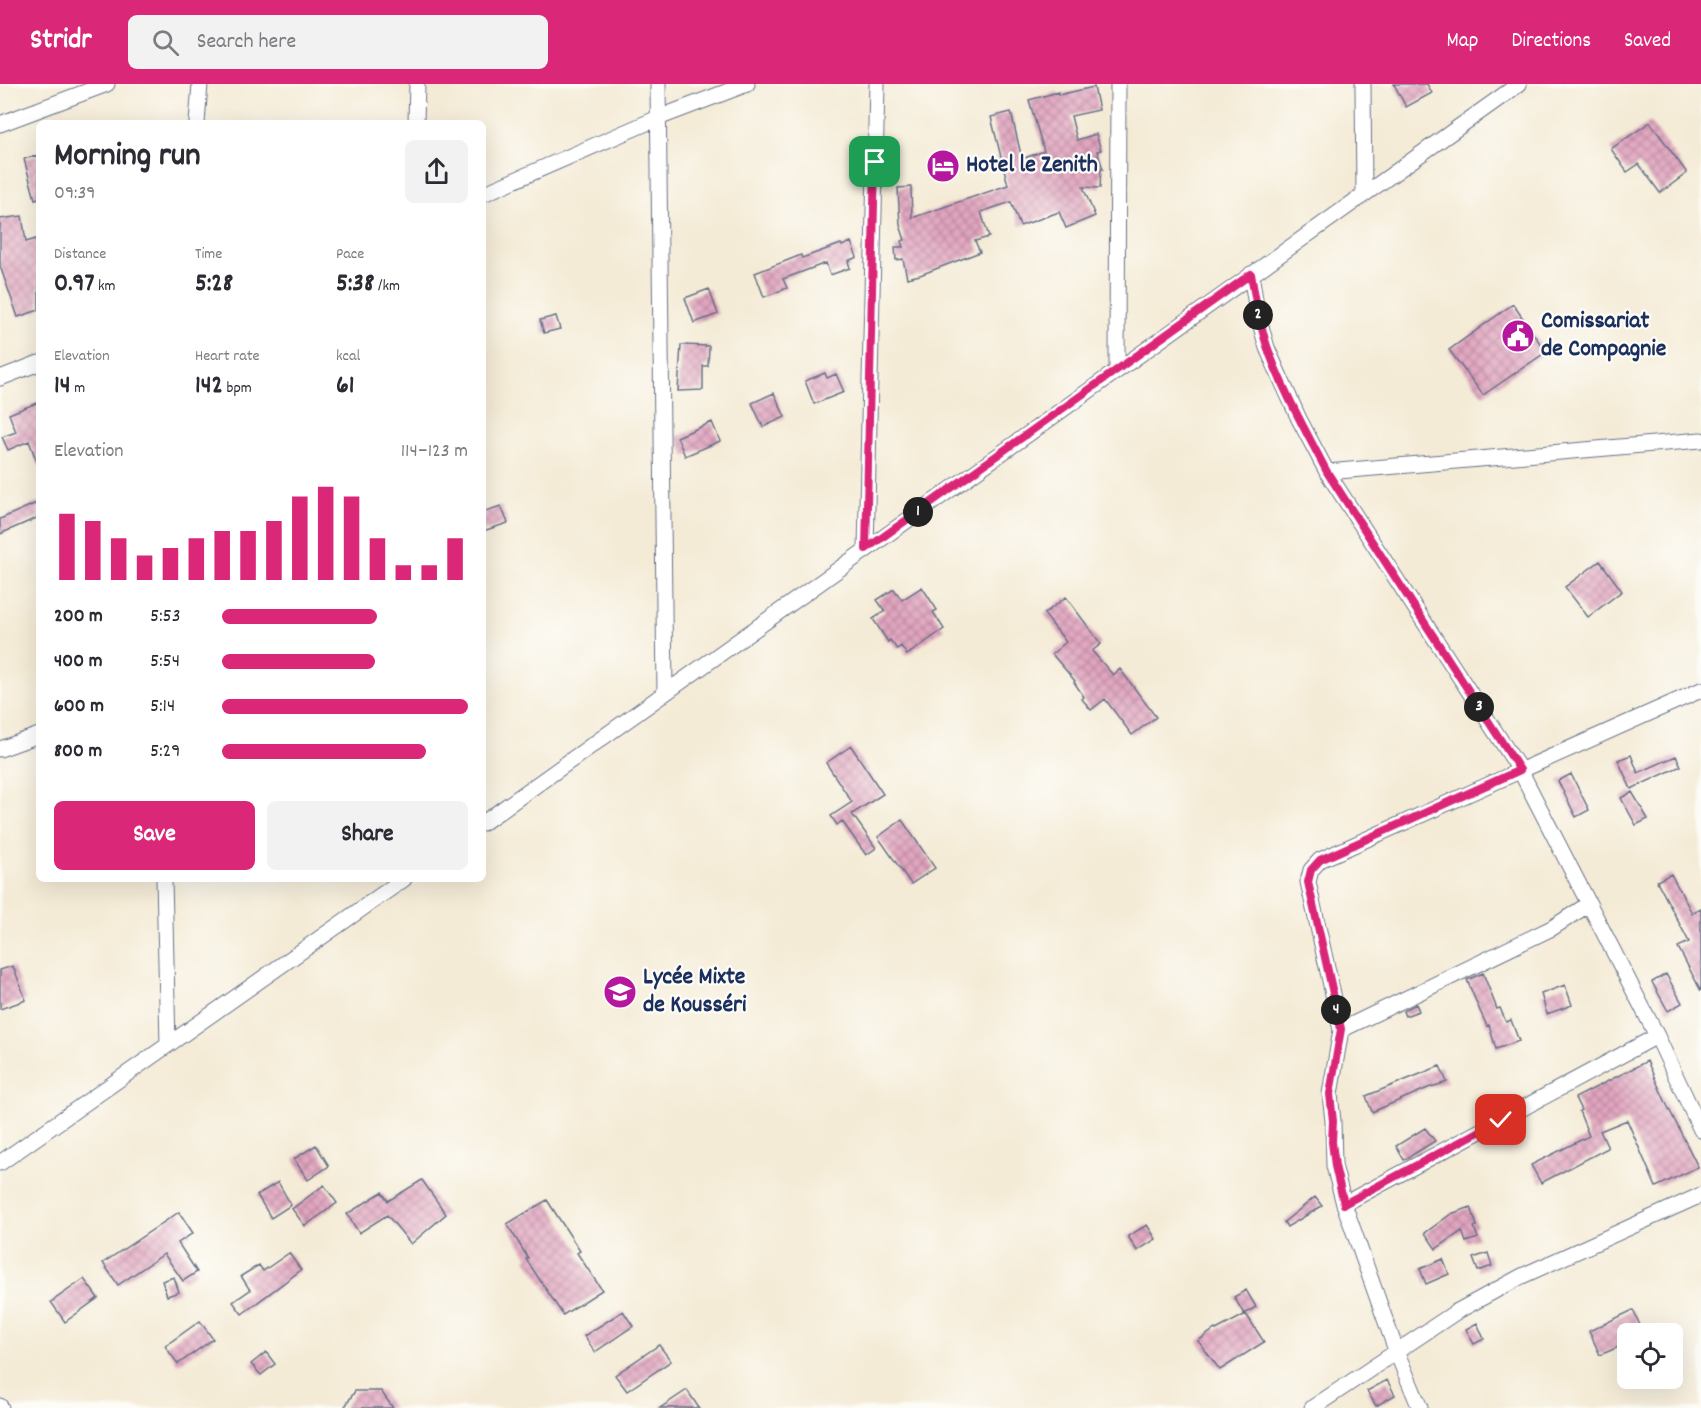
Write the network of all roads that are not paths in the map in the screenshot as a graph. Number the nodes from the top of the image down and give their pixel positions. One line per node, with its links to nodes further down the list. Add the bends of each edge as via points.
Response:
1 (107, 84): 13 (street)
2 (200, 84): 11 (street)
3 (417, 84): 12 (street)
4 (658, 84): 10 (street)
5 (747, 84): 10 (street)
6 (877, 84): 22 (street)
7 (1118, 84): 18 (street)
8 (1363, 84): 15 (street)
9 (1519, 84): 15 (street)
10 (658, 118): 14 (street); 24 (street)
11 (197, 120)
12 (416, 120)
13 (0, 124)
14 (486, 193)
15 (1364, 193): 16 (street)
16 (1251, 274): 18 (street); 21 (street, via 1267,348)
17 (36, 364): 19 (street)
18 (1117, 369): 22 (street)
19 (0, 378)
20 (1701, 440): 21 (street)
21 (1327, 472): 27 (street)
22 (866, 549): 24 (street)
23 (1701, 690): 27 (street)
24 (665, 693): 28 (street)
25 (36, 736): 26 (street)
26 (0, 749)
27 (1520, 770): 31 (street); 32 (street, via 1320,860 1311,870 1308,882)
28 (486, 821)
29 (164, 882): 34 (street)
30 (399, 882): 34 (street)
31 (1588, 904): 32 (street, via 1552,928); 33 (street)
32 (1341, 1029): 38 (street, via 1330,1094 1335,1166)
33 (1657, 1036): 35 (street); 38 (street)
34 (168, 1045): 36 (street)
35 (1701, 1130)
36 (0, 1163)
37 (1701, 1195): 39 (street, via 1522,1276 1456,1312)
38 (1344, 1204): 39 (street)
39 (1397, 1353): 40 (street); 41 (street)
40 (1312, 1408)
41 (1420, 1408)

